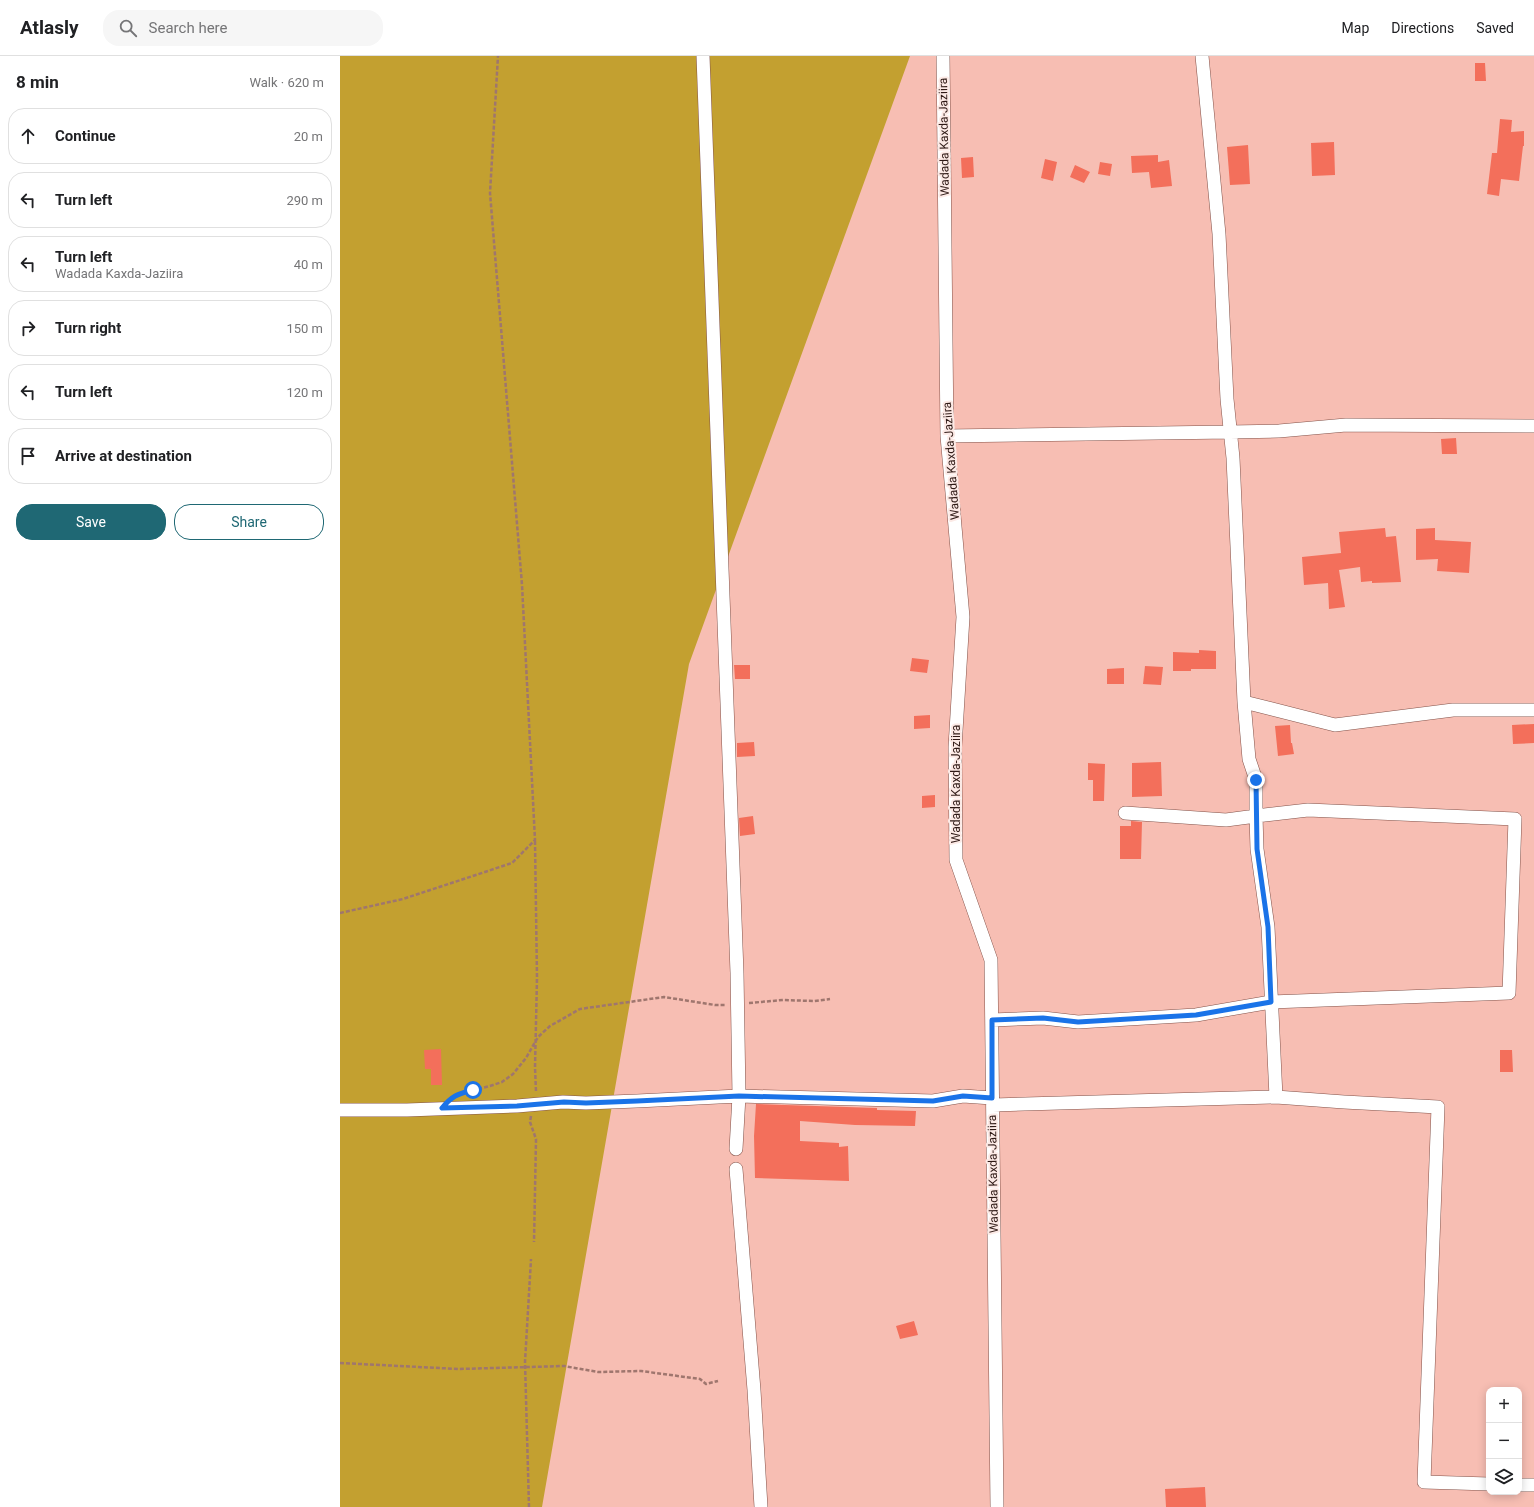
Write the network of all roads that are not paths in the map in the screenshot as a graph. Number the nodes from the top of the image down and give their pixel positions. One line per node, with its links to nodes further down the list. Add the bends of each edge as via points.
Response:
1 (703, 56): 13 (street)
2 (943, 56): 6 (street, Wadada Kaxda-Jaziira)
3 (1202, 56): 5 (street, via 1219,234)
4 (1534, 426): 5 (street, via 1346,426)
5 (1230, 432): 6 (street); 7 (street)
6 (947, 436): 12 (street, Wadada Kaxda-Jaziira, via 962,617 955,747 956,860 991,960)
7 (1244, 702): 8 (street, via 1335,725 1453,710); 10 (street, via 1249,759 1256,780)
8 (1534, 710)
9 (1125, 813): 10 (street, via 1226,820)
10 (1256, 816): 11 (street, via 1257,849 1268,927); 11 (street, via 1308,810 1515,819 1509,993)
11 (1271, 1002): 12 (street, via 1196,1015 1078,1022 1043,1018); 14 (street)
12 (992, 1020): 15 (street, Wadada Kaxda-Jaziira)
13 (739, 1096): 15 (street, via 933,1101 963,1096); 16 (street); 17 (street)
14 (1276, 1097): 15 (street); 19 (street, via 1438,1106 1424,1482)
15 (993, 1101): 23 (street, Wadada Kaxda-Jaziira)
16 (340, 1110)
17 (736, 1149)
18 (736, 1169): 22 (street)
19 (1486, 1484)
20 (1522, 1485): 21 (street)
21 (1534, 1485)
22 (761, 1507)
23 (997, 1507)

